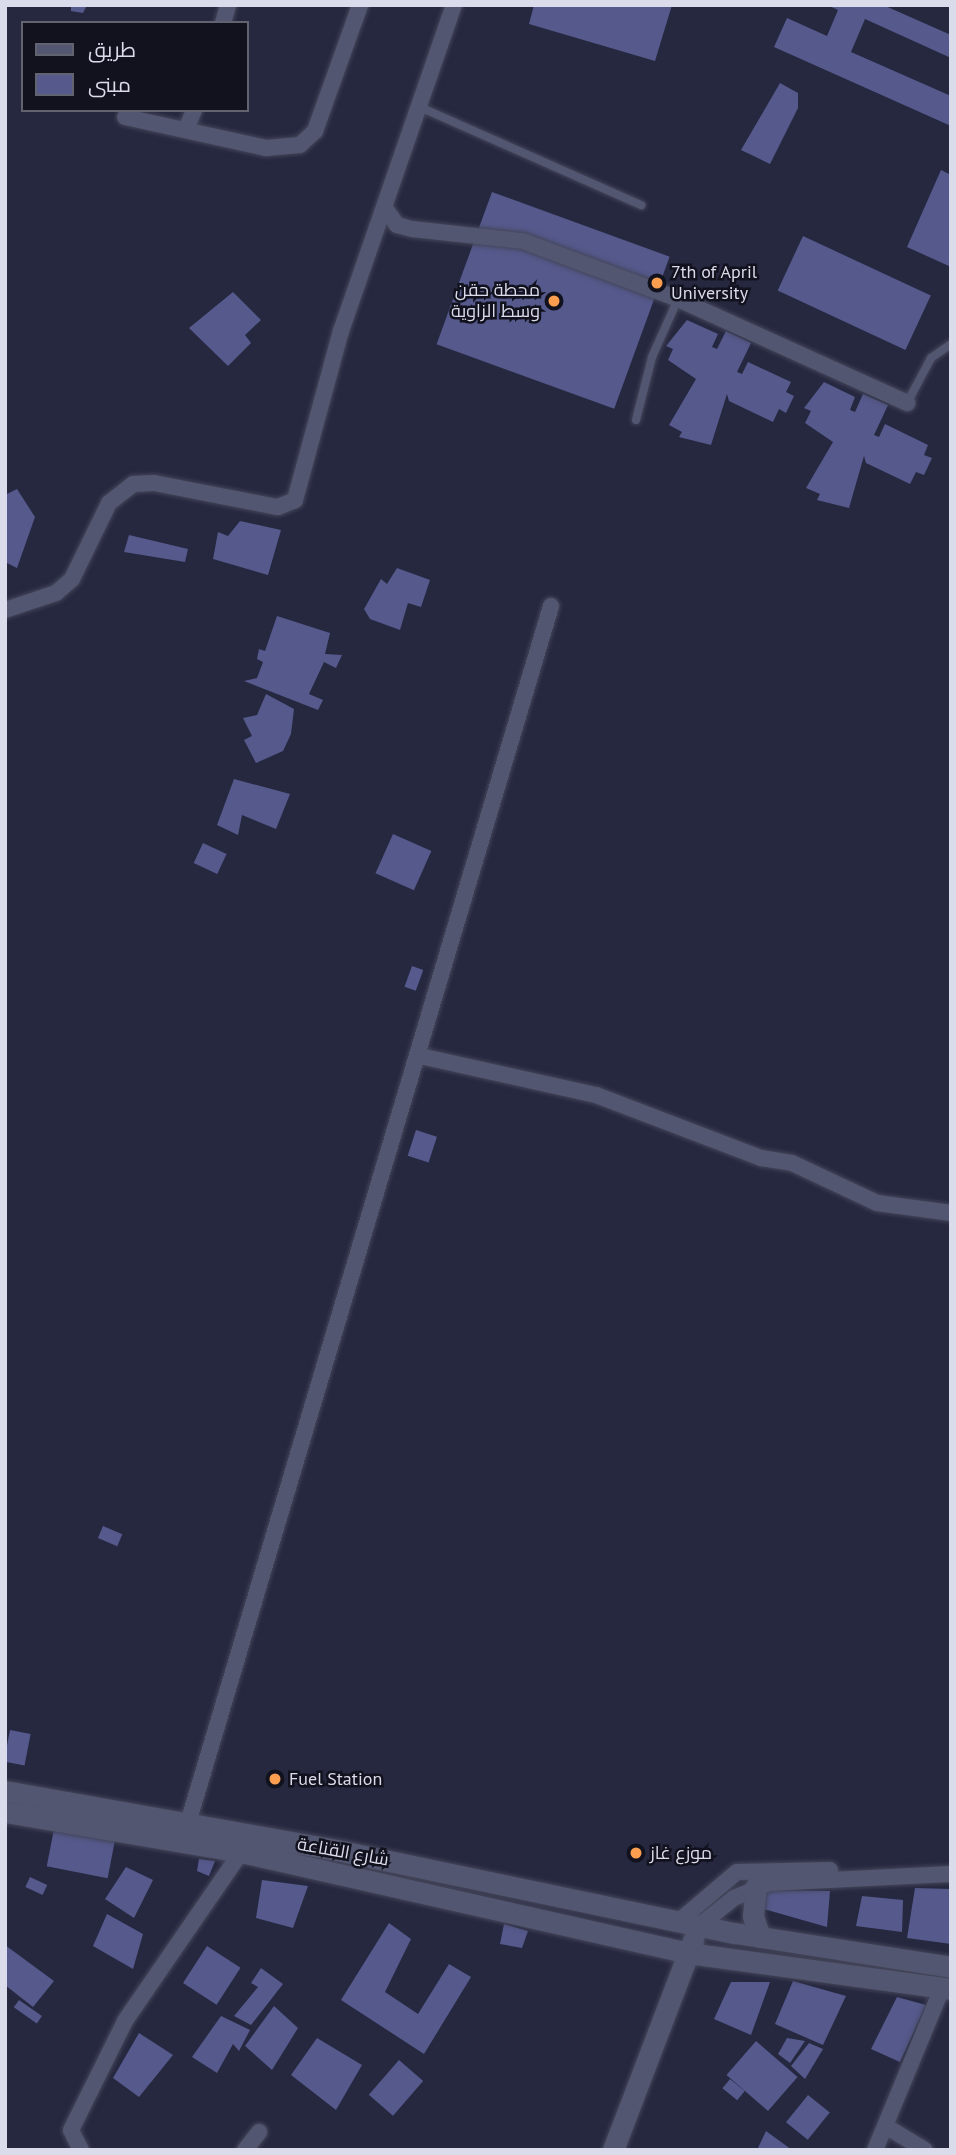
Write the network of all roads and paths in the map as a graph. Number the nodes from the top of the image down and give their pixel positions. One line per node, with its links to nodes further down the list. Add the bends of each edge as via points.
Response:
1 (360, 5): 6 (street, via 314,131 300,145 266,148)
2 (454, 5): 3 (street)
3 (422, 108): 7 (lane); 8 (street)
4 (193, 112): 6 (street)
5 (125, 117): 6 (street)
6 (186, 131)
7 (641, 205)
8 (385, 208): 9 (street, via 397,225 523,241); 14 (street, via 341,331 295,500 278,507 154,483 132,485 110,503 72,579 56,593)
9 (678, 299): 11 (street); 12 (lane, via 652,357)
10 (951, 344): 11 (lane, via 932,358)
11 (907, 403)
12 (636, 420)
13 (551, 606): 15 (street)
14 (5, 610)
15 (420, 1056): 16 (street, via 596,1095 761,1158 792,1163 877,1203); 19 (street)
16 (951, 1213)
17 (5, 1791): 19 (street, شارع القناعة)
18 (5, 1812): 20 (street, شارع القناعة)
19 (188, 1823): 24 (street, شارع القناعة)
20 (240, 1852): 27 (street, شارع القناعة); 32 (street, via 125,2021 71,2130)
21 (951, 1874): 22 (street)
22 (885, 1876): 23 (street); 24 (street, via 799,1867 737,1872)
23 (756, 1886): 25 (street); 26 (street, via 753,1916)
24 (678, 1921): 25 (street, شارع القناعة); 27 (street)
25 (700, 1925): 26 (street, شارع القناعة); 27 (street)
26 (760, 1937): 28 (street, شارع القناعة)
27 (678, 1950): 29 (street, شارع القناعة); 34 (street, via 673,1998)
28 (951, 1967)
29 (946, 1988): 30 (street)
30 (887, 2127): 35 (street); 36 (street)
31 (259, 2132): 33 (street)
32 (82, 2150)
33 (245, 2150)
34 (613, 2150)
35 (875, 2150)
36 (925, 2150)

